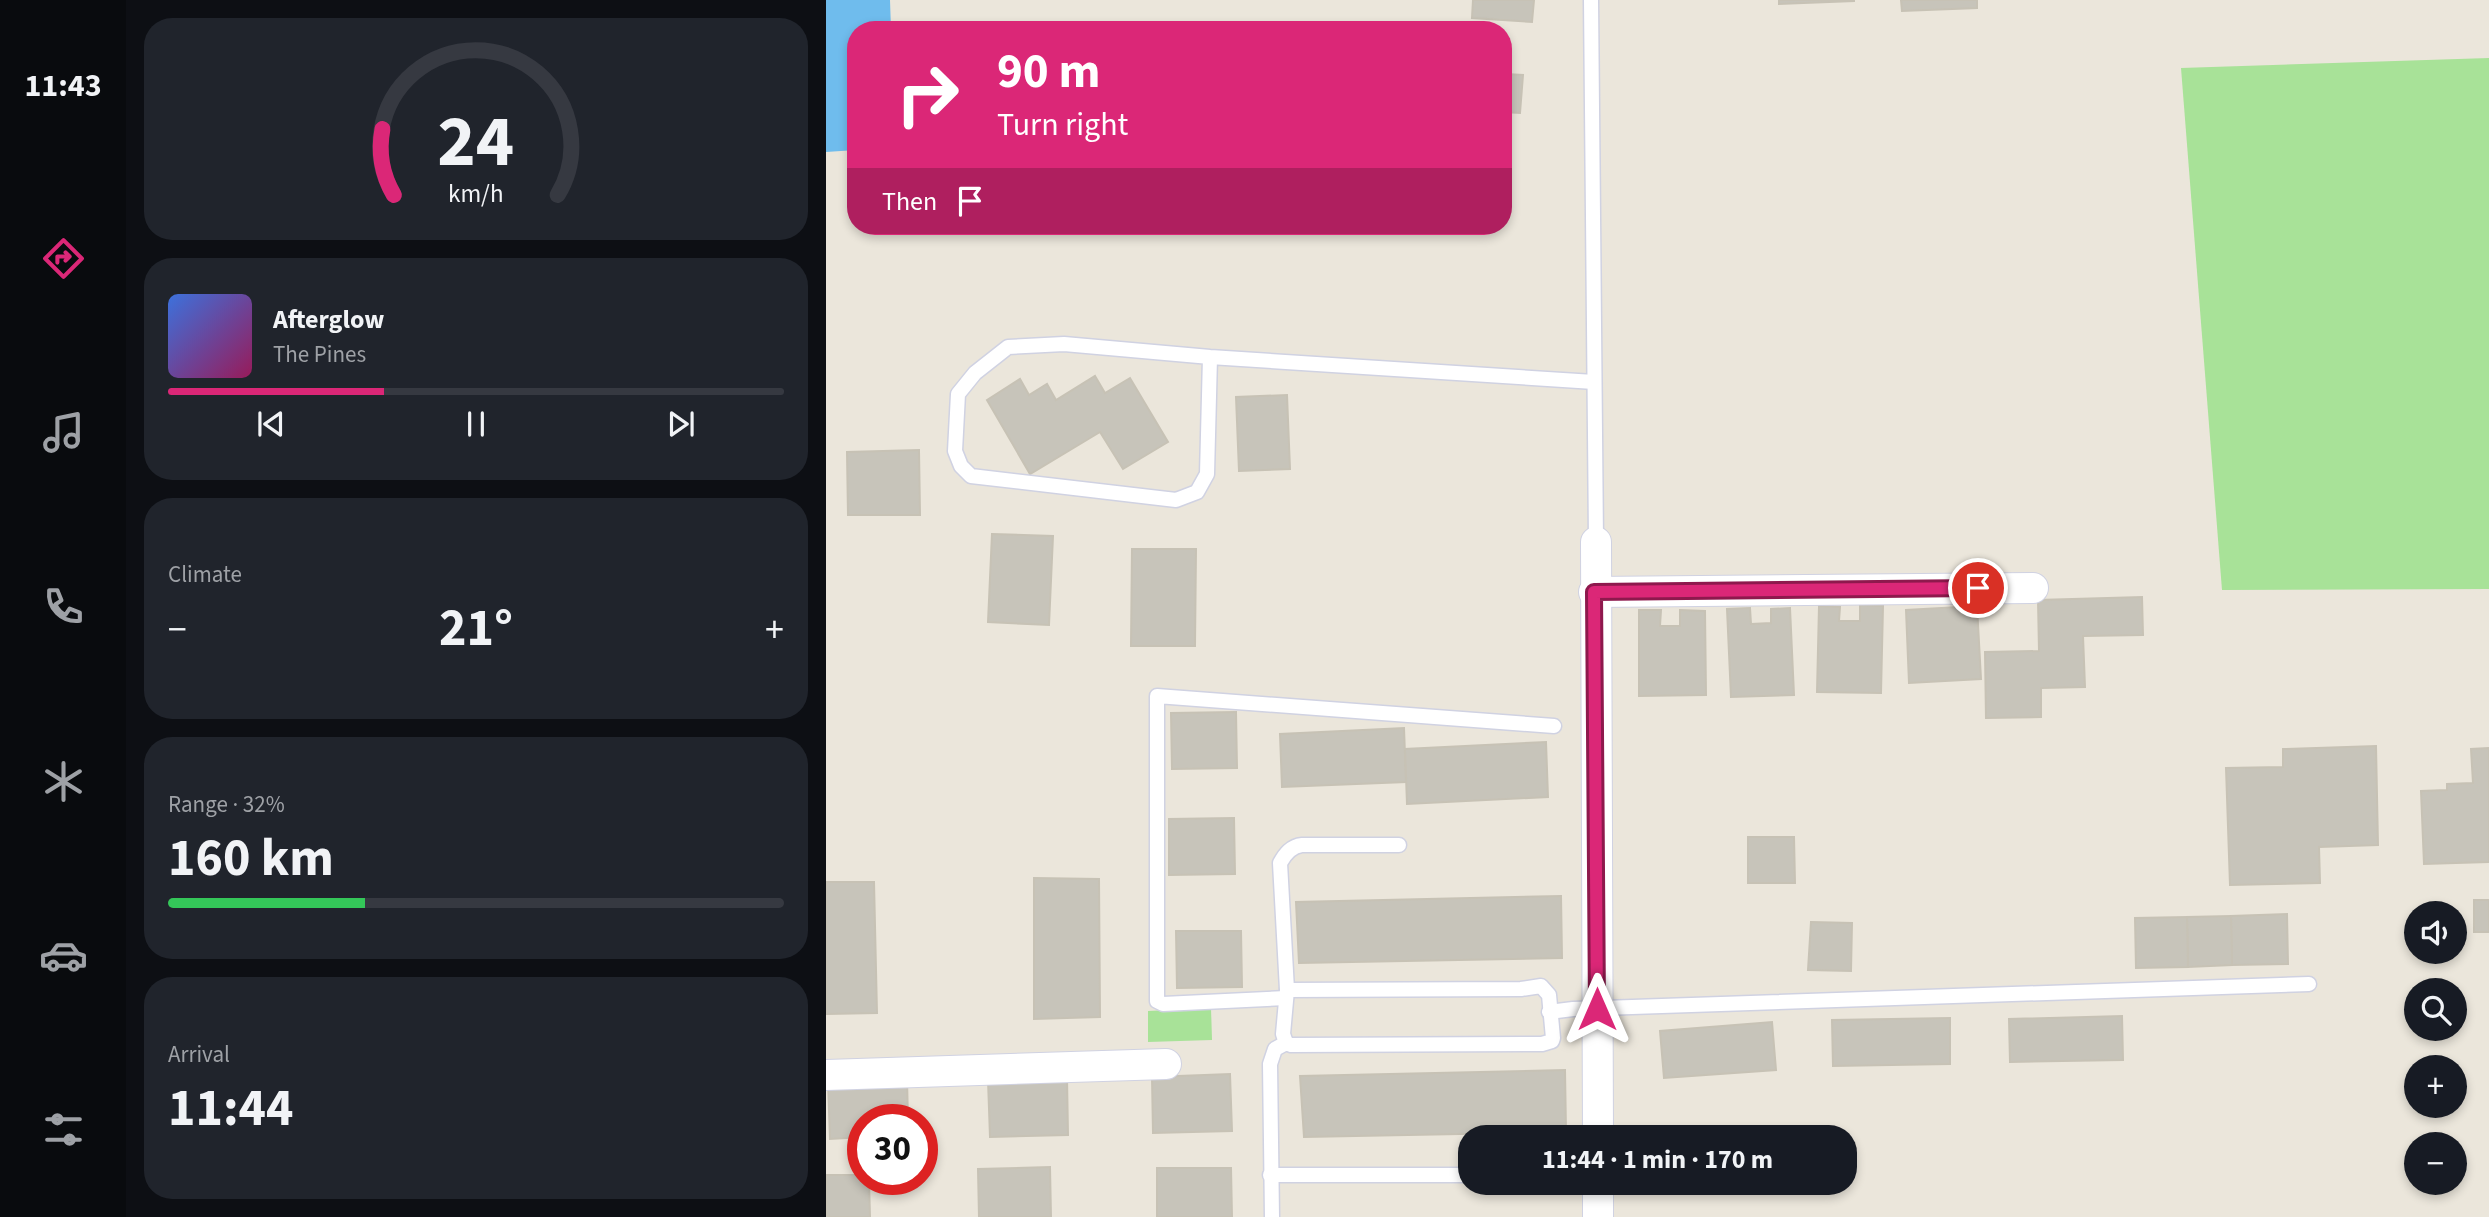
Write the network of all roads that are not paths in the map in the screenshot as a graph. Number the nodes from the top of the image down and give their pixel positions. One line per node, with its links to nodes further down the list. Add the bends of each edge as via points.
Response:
1 (1591, 0): 3 (lane)
2 (1210, 358): 2 (lane, via 1207,474 1197,492 1176,500 971,476 955,451 958,394 975,373 1008,347 1064,344); 3 (lane)
3 (1594, 382): 4 (lane)
4 (1596, 542): 6 (street)
5 (2033, 588): 6 (street)
6 (1594, 592): 11 (street)
7 (1554, 726): 10 (lane, via 1157,695 1157,1001)
8 (1399, 845): 10 (lane, via 1302,845 1284,855 1280,863)
9 (2309, 984): 11 (lane)
10 (1287, 994): 12 (lane, via 1541,986 1549,995); 13 (lane)
11 (1597, 1009): 12 (lane); 16 (street)
12 (1549, 1012): 13 (lane, via 1553,1038 1548,1043)
13 (1286, 1042): 17 (lane, via 1275,1049 1270,1064)
14 (1166, 1064): 15 (street)
15 (826, 1075)
16 (1598, 1125)
17 (1270, 1175): 18 (lane); 20 (lane)
18 (1458, 1175)
19 (1598, 1195): 21 (street)
20 (1272, 1217)
21 (1598, 1217)

